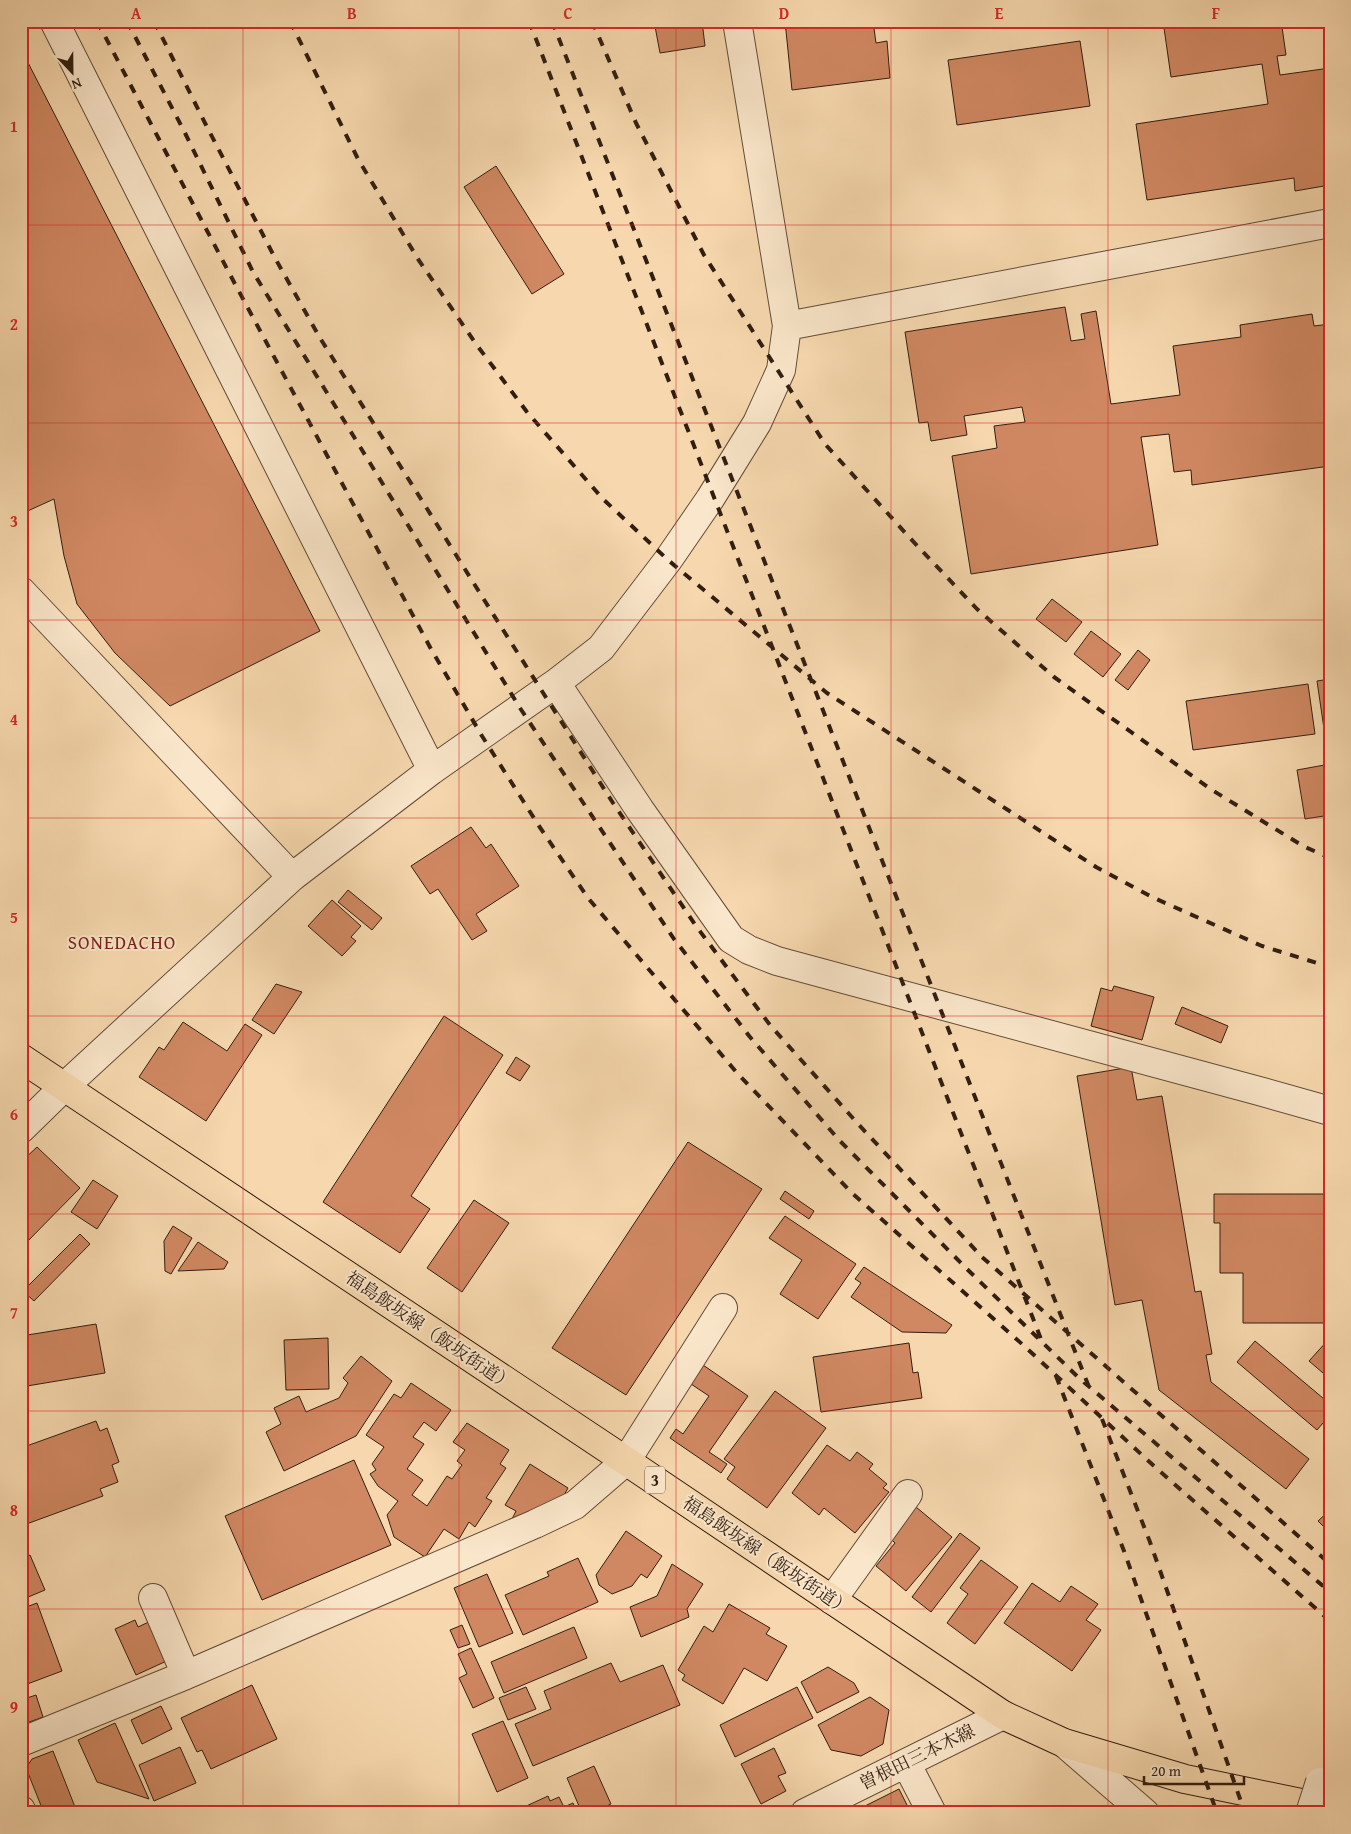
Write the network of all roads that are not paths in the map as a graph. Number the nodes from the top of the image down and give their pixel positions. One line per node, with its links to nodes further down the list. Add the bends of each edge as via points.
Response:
1 (54, 21): 7 (street)
2 (737, 21): 4 (street)
3 (1330, 222): 4 (street)
4 (787, 326): 6 (street, via 781,370 757,424 710,499 668,561 601,648)
5 (21, 590): 8 (street)
6 (556, 683): 7 (street); 11 (street, via 731,939 749,950 777,961)
7 (432, 770): 8 (street)
8 (292, 877): 10 (street)
9 (21, 1058): 10 (main road, 福島飯坂線（飯坂街道） / 3)
10 (64, 1087): 12 (street); 14 (main road, 福島飯坂線（飯坂街道） / 3)
11 (1330, 1112)
12 (21, 1129)
13 (723, 1308): 14 (street)
14 (626, 1461): 17 (main road, 福島飯坂線（飯坂街道） / 3); 18 (street, via 575,1505 536,1524)
15 (908, 1494): 17 (street)
16 (153, 1598): 18 (street)
17 (832, 1600): 19 (main road, 福島飯坂線（飯坂街道） / 3)
18 (186, 1674): 20 (street)
19 (1003, 1714): 21 (main road, 福島飯坂線（飯坂街道） / 3); 22 (street, 曽根田三本木線)
20 (21, 1742)
21 (1064, 1743): 24 (main road, 福島飯坂線（飯坂街道） / 3, via 1185,1779); 27 (street)
22 (906, 1763): 25 (street, 曽根田三本木線); 26 (street)
23 (1320, 1782): 28 (street, bridge)
24 (1330, 1809)
25 (805, 1813)
26 (932, 1813)
27 (1145, 1813)
28 (1310, 1813)

